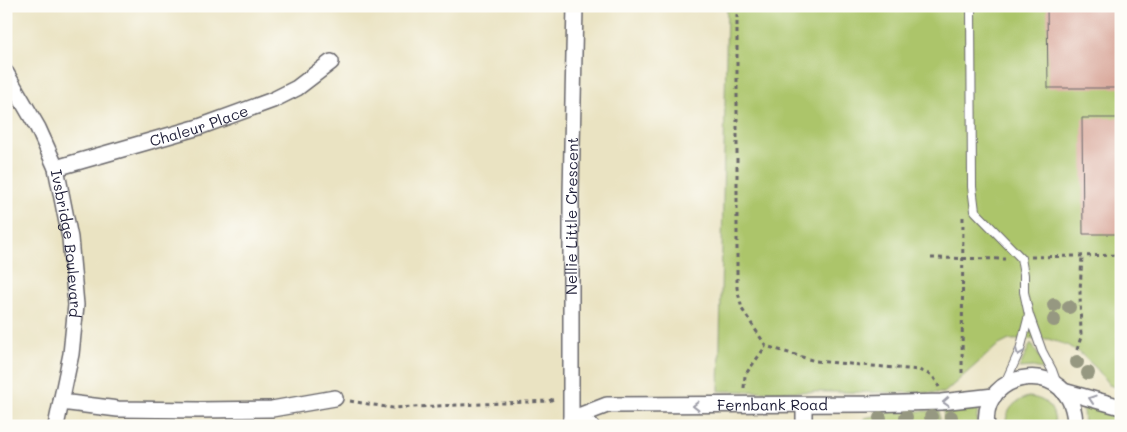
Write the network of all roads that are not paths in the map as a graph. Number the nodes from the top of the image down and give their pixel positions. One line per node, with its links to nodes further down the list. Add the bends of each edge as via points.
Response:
1 (574, 6): 13 (street, Nellie Little Crescent)
2 (972, 6): 6 (lane, via 972,187 975,211 1021,258)
3 (331, 62): 5 (street, Chaleur Place, via 297,88 273,100 199,127)
4 (6, 73): 5 (street, Ivsbridge Boulevard, via 38,128)
5 (56, 168): 10 (street, Ivsbridge Boulevard, via 70,238 76,305 71,354)
6 (1029, 315): 7 (lane); 8 (lane, one-way to 8, via 1020,350)
7 (1060, 388): 8 (street, Fernbank Road, via 1047,380 1024,377); 12 (street, one-way to 7); 18 (street, via 1071,402)
8 (998, 391): 11 (street, Fernbank Road, one-way to 11, via 941,402); 17 (street, via 988,408)
9 (335, 398): 10 (street, via 272,409 118,410)
10 (61, 402): 14 (street, Ivsbridge Boulevard)
11 (804, 404): 13 (street, Fernbank Road, one-way to 13, via 607,405); 16 (street)
12 (1121, 408)
13 (571, 422): 15 (street)
14 (56, 426)
15 (591, 426)
16 (804, 426)
17 (987, 426)
18 (1074, 426)

